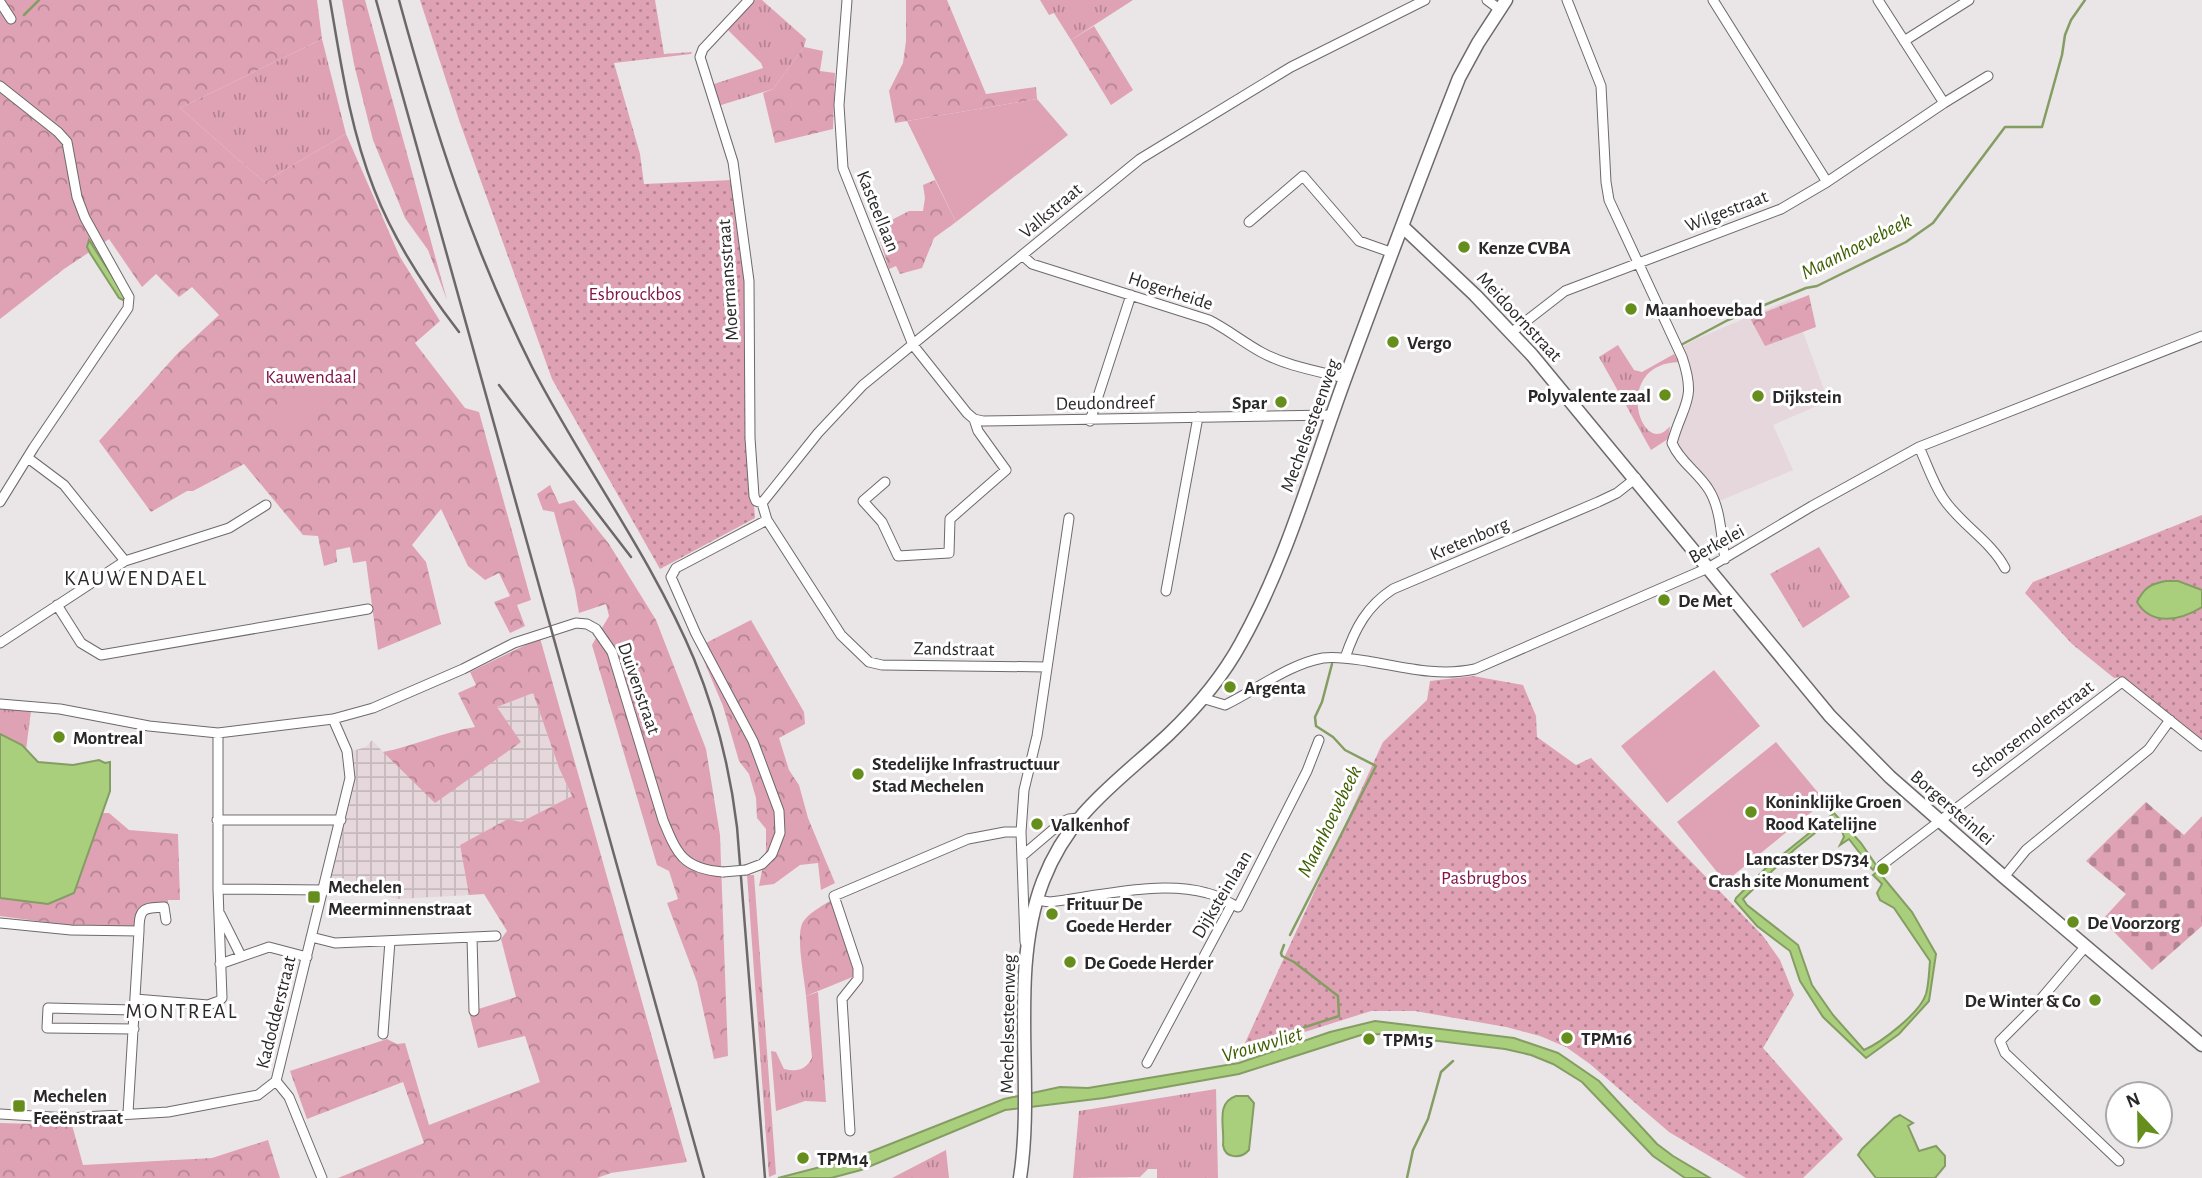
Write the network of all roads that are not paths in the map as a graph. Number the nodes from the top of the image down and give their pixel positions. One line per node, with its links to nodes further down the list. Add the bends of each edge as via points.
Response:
1 (749, 0): 36 (street, Moermansstraat, via 700,60 733,162 748,281 754,496)
2 (847, 0): 25 (street, Kasteellaan, via 839,105 843,167)
3 (1425, 0): 20 (street, Valkstraat, via 1291,67 1140,159)
4 (1486, 0): 10 (street)
5 (1567, 0): 21 (street, via 1601,86 1609,200)
6 (1713, 0): 16 (street)
7 (1878, 0): 12 (street)
8 (1969, 0): 12 (street)
9 (0, 2): 11 (street)
10 (1503, 5): 18 (main road, Mechelsesteenweg, via 1459,78)
11 (11, 19)
12 (1904, 41): 15 (street)
13 (1988, 76): 15 (street, Wilgestraat)
14 (0, 86): 32 (street, via 67,142 85,218 129,297 128,308)
15 (1944, 103): 16 (street, Wilgestraat)
16 (1827, 181): 21 (street, Wilgestraat, via 1781,209)
17 (1249, 222): 19 (street, via 1303,176 1359,241)
18 (1403, 227): 19 (main road, Mechelsesteenweg); 23 (main road, Meidoornstraat)
19 (1393, 253): 26 (main road, Mechelsesteenweg)
20 (1023, 256): 22 (street, Hogerheide, via 1031,264); 25 (street, Valkstraat)
21 (1637, 262): 23 (street, Wilgestraat, via 1565,290); 40 (street, via 1689,379 1690,394 1672,443 1710,491)
22 (1131, 295): 26 (street, Hogerheide, via 1209,320 1260,352); 30 (street)
23 (1512, 332): 33 (main road, Meidoornstraat)
24 (2202, 336): 31 (street, Berkelei)
25 (913, 345): 29 (street); 36 (street, Valkstraat, via 863,385)
26 (1345, 378): 27 (main road, Mechelsesteenweg)
27 (1333, 415): 28 (street, Deudondreef); 50 (main road, Mechelsesteenweg, via 1266,593)
28 (1198, 417): 30 (street, Deudondreef); 44 (street)
29 (974, 419): 30 (street, Deudondreef); 34 (street, via 1006,470 950,519 949,554 898,556 882,522 863,501)
30 (1090, 421)
31 (1919, 447): 40 (street, Berkelei); 43 (street, via 1943,499)
32 (28, 458): 35 (street); 41 (street, via 64,485)
33 (1636, 478): 42 (main road, Meidoornstraat); 48 (street, Kretenborg, via 1598,502 1393,589 1366,611)
34 (885, 482)
35 (0, 502)
36 (762, 503): 39 (street)
37 (266, 505): 41 (street, via 229,528)
38 (1069, 518): 49 (street)
39 (767, 520): 49 (street, Zandstraat, via 833,624 869,662); 54 (street, Duivenstraat, bridge, via 676,568 671,577 753,741 779,811 780,833 772,854 762,864 723,872 693,866 680,855 663,820 612,652 601,633 587,624 567,625 514,643 373,708)
40 (1725, 559): 42 (street, Berkelei)
41 (125, 561): 45 (street)
42 (1709, 568): 48 (street, Berkelei, via 1475,669 1452,674); 62 (main road, Borgersteinlei, via 1829,716)
43 (2005, 568)
44 (1166, 591)
45 (57, 605): 46 (street, via 81,643 101,655); 47 (street)
46 (368, 609)
47 (0, 643)
48 (1345, 658): 52 (street, Berkelei, via 1324,657 1299,666)
49 (1047, 667): 63 (street, via 1024,790)
50 (1213, 685): 51 (main road, Mechelsesteenweg); 52 (street, via 1220,699)
51 (1202, 698): 52 (street, via 1225,705); 59 (main road, Mechelsesteenweg)
52 (1232, 702)
53 (0, 704): 56 (street, Duivenstraat)
54 (333, 719): 56 (street, Duivenstraat); 61 (street, Kadodderstraat, via 347,751 350,778)
55 (2170, 720): 58 (street, Schorsemolenstraat); 62 (street, Schorsemolenstraat, via 2122,682); 66 (street, via 2149,748 2026,850)
56 (218, 733): 60 (street)
57 (1319, 740): 70 (street, Dijksteinlaan, via 1238,906)
58 (2202, 747)
59 (1078, 818): 64 (street, Mechelsesteenweg, via 1062,822); 69 (main road, Mechelsesteenweg, via 1057,851)
60 (217, 820): 61 (street); 67 (street)
61 (341, 820): 68 (street, Kadodderstraat)
62 (1939, 820): 65 (street, Schorsemolenstraat); 66 (main road, Borgersteinlei)
63 (1021, 832): 64 (street); 94 (street, via 968,839 834,897 858,968 858,979 842,999)
64 (1022, 856): 80 (street)
65 (1882, 865)
66 (2004, 877): 79 (main road, Borgersteinlei)
67 (218, 890): 68 (street); 71 (street)
68 (322, 890): 76 (street, Kadodderstraat)
69 (1036, 901): 70 (street, via 1162,888 1210,893); 80 (main road, Mechelsesteenweg)
70 (1232, 904): 90 (street, Dijksteinlaan)
71 (219, 911): 81 (street); 83 (street)
72 (166, 920): 74 (street, via 165,903 147,908 139,918)
73 (0, 923): 74 (street)
74 (139, 931): 84 (street)
75 (496, 936): 77 (street)
76 (312, 937): 78 (street, via 335,943); 82 (street, Kadodderstraat)
77 (472, 938): 78 (street); 86 (street)
78 (390, 941): 88 (street)
79 (2085, 947): 89 (main road, Borgersteinlei); 95 (street, via 2000,1041 2005,1054)
80 (1026, 951): 97 (main road, Mechelsesteenweg, via 1025,1140)
81 (240, 956): 82 (street, via 269,947); 83 (street)
82 (307, 957): 91 (street, Kadodderstraat)
83 (220, 964): 84 (street, via 223,993 215,1004)
84 (135, 999): 85 (street)
85 (134, 1010): 87 (street); 87 (street, via 48,1008 47,1028)
86 (474, 1011)
87 (134, 1029): 92 (street)
88 (383, 1034)
89 (2202, 1045)
90 (1147, 1063)
91 (276, 1080): 92 (street, Kadodderstraat, via 258,1095 168,1112); 96 (street, via 289,1097)
92 (128, 1113): 93 (street, Kadodderstraat, via 68,1118)
93 (0, 1114)
94 (850, 1131)
95 (2119, 1161)
96 (322, 1178)
97 (1020, 1178)

